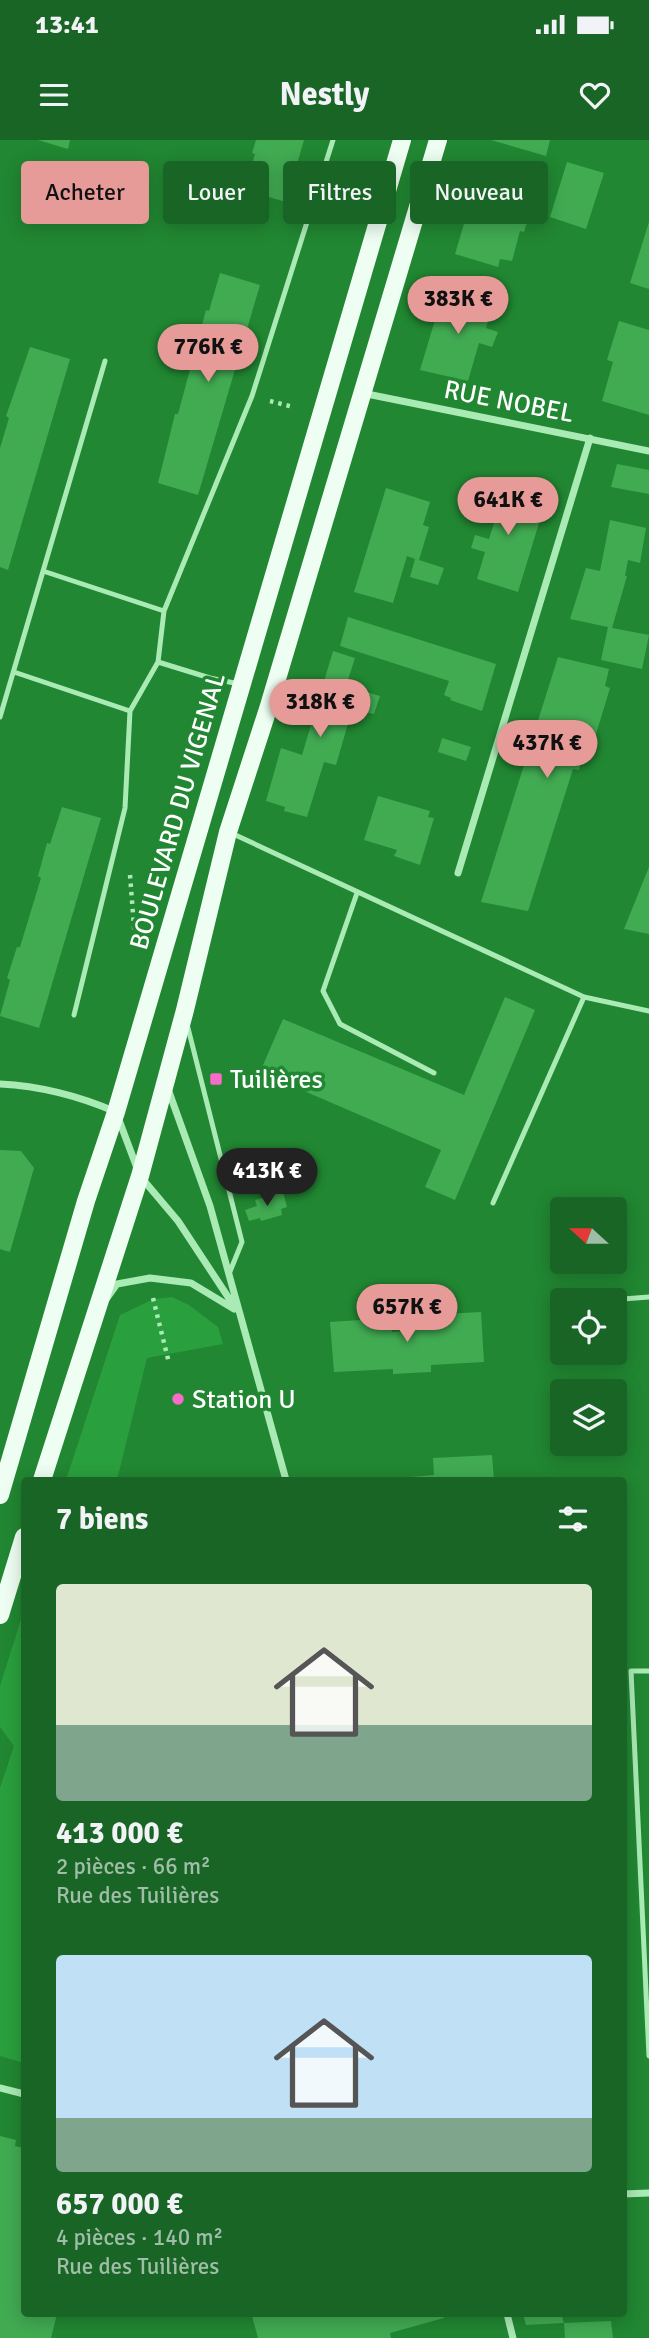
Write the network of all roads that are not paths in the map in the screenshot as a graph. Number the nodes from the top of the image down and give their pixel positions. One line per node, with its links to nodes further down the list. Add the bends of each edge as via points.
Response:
1 (333, 140): 9 (lane, via 252,396)
2 (402, 140): 12 (main road, BOULEVARD DU VIGENAL)
3 (439, 140): 5 (main road)
4 (105, 361): 8 (lane)
5 (361, 393): 6 (street, RUE NOBEL); 15 (main road)
6 (590, 438): 7 (street, RUE NOBEL); 16 (street)
7 (649, 451)
8 (43, 571): 9 (lane); 11 (lane)
9 (164, 611): 10 (lane)
10 (158, 662): 12 (lane); 13 (lane)
11 (13, 672): 13 (lane); 14 (lane)
12 (242, 684): 25 (main road, BOULEVARD DU VIGENAL)
13 (130, 711): 21 (lane, via 125,808)
14 (0, 717)
15 (228, 832): 17 (lane); 19 (main road)
16 (458, 873)
17 (357, 893): 18 (lane); 22 (lane, via 323,991 340,1024)
18 (584, 997): 20 (lane); 27 (lane)
19 (185, 1010): 23 (main road); 28 (lane, via 242,1242)
20 (649, 1011)
21 (74, 1015)
22 (434, 1073)
23 (165, 1082): 26 (main road); 28 (street, via 210,1206)
24 (0, 1084): 25 (street, via 72,1095)
25 (116, 1112): 26 (street); 35 (main road, BOULEVARD DU VIGENAL)
26 (140, 1176): 31 (street, via 178,1221); 32 (main road)
27 (493, 1203)
28 (228, 1277): 31 (street)
29 (649, 1297): 30 (lane)
30 (627, 1299)
31 (238, 1311): 32 (street, via 191,1283 150,1278 117,1284); 34 (street)
32 (94, 1316): 33 (main road)
33 (43, 1477)
34 (285, 1477)
35 (0, 1495)
36 (21, 1547): 37 (main road)
37 (0, 1615)
38 (649, 1671): 39 (lane, via 631,1671)
39 (649, 2056)
40 (0, 2088): 41 (street)
41 (21, 2093)
42 (649, 2193): 43 (street)
43 (627, 2194)
44 (508, 2317): 45 (street)
45 (513, 2338)

